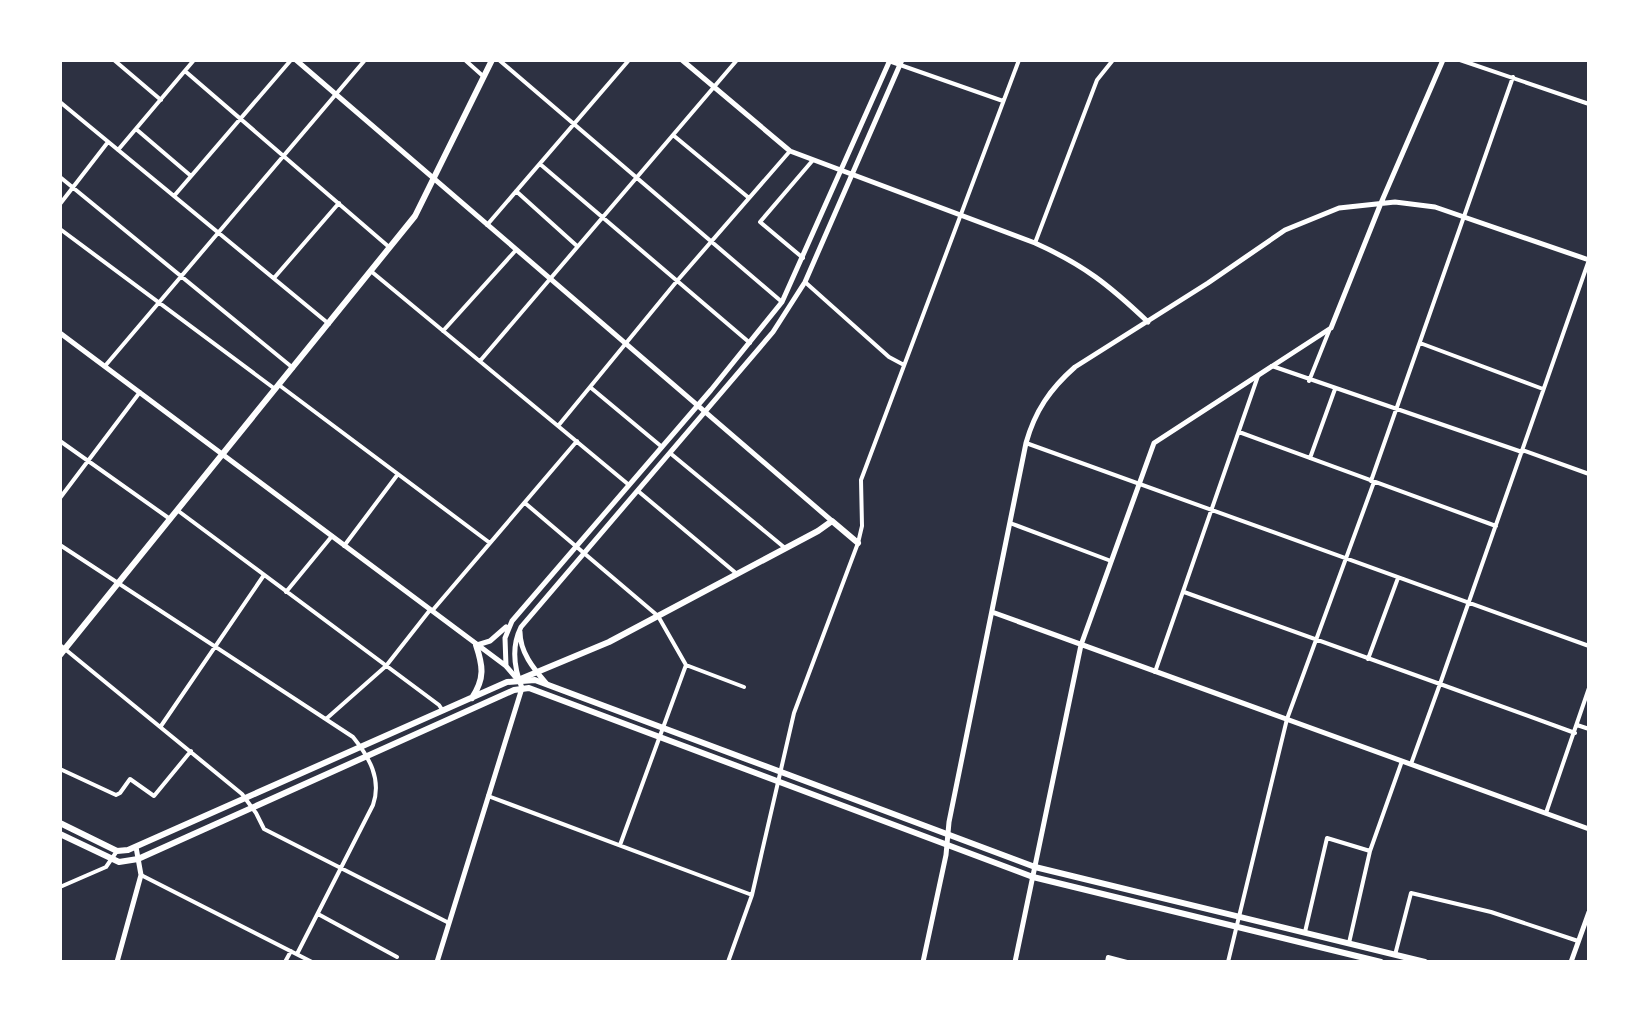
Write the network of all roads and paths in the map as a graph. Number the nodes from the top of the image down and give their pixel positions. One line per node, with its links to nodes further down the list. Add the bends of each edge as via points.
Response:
1 (114, 60): 22 (street)
2 (194, 60): 17 (street)
3 (293, 60): 21 (street); 26 (street)
4 (365, 60): 21 (street)
5 (465, 60): 18 (street)
6 (492, 60): 18 (main road)
7 (499, 60): 27 (street)
8 (629, 60): 27 (street)
9 (682, 60): 20 (street)
10 (737, 60): 20 (street)
11 (889, 60): 16 (street); 36 (street)
12 (1019, 60): 23 (street)
13 (1113, 60): 56 (street, via 1097,80)
14 (1443, 60): 47 (street)
15 (1460, 60): 19 (street)
16 (901, 62): 23 (street); 37 (street)
17 (185, 71): 22 (street); 26 (street)
18 (484, 77): 41 (main road)
19 (1513, 77): 25 (street); 51 (street)
20 (714, 87): 29 (street); 32 (street)
21 (336, 95): 33 (street); 41 (street)
22 (161, 100): 28 (street)
23 (1003, 101): 49 (street)
24 (60, 102): 30 (street)
25 (1589, 104)
26 (241, 119): 33 (street); 38 (street)
27 (573, 125): 35 (street); 40 (street)
28 (136, 129): 31 (street); 38 (street)
29 (673, 135): 40 (street); 45 (street)
30 (108, 142): 31 (street); 42 (street)
31 (118, 150): 44 (street)
32 (790, 151): 34 (street); 45 (street)
33 (284, 155): 46 (street); 54 (street)
34 (813, 160): 36 (street); 60 (street, via 760,222)
35 (540, 164): 43 (street); 50 (street)
36 (842, 171): 37 (street); 60 (street)
37 (851, 174): 49 (street); 67 (street)
38 (191, 176): 44 (street)
39 (60, 177): 42 (street)
40 (636, 178): 50 (street); 55 (street)
41 (435, 180): 52 (street); 58 (main road)
42 (73, 188): 48 (street); 63 (street)
43 (516, 191): 52 (street); 57 (street)
44 (174, 196): 54 (street)
45 (749, 198): 55 (street)
46 (339, 203): 58 (street); 64 (street)
47 (1381, 203): 51 (street, via 1415,204); 70 (street, via 1339,208 1303,221); 72 (street)
48 (60, 204)
49 (961, 215): 56 (street); 79 (street)
50 (602, 217): 57 (street); 66 (street)
51 (1465, 217): 61 (street); 77 (street)
52 (487, 225): 59 (street)
53 (60, 229): 68 (street)
54 (219, 233): 63 (street); 64 (street)
55 (710, 242): 66 (street); 69 (street)
56 (1035, 243): 70 (street, via 1090,271)
57 (578, 246): 65 (street)
58 (391, 248): 62 (main road)
59 (516, 250): 65 (street); 73 (street)
60 (803, 258): 69 (street)
61 (1589, 260): 88 (street)
62 (372, 272): 71 (main road); 73 (street)
63 (181, 277): 68 (street); 82 (street)
64 (274, 278): 71 (street)
65 (550, 279): 75 (street); 78 (street)
66 (677, 281): 75 (street); 76 (street)
67 (805, 282): 79 (street); 92 (street, via 773,332)
68 (160, 302): 81 (street); 85 (street)
69 (782, 302): 76 (street)
70 (1148, 322): 97 (street, via 1063,377 1039,409)
71 (329, 324): 82 (main road)
72 (1331, 328): 80 (street); 84 (street)
73 (443, 331): 78 (street)
74 (60, 333): 81 (street)
75 (626, 343): 86 (street); 90 (street)
76 (750, 343): 90 (street)
77 (1420, 343): 88 (street); 91 (street)
78 (480, 361): 93 (street)
79 (904, 365): 120 (street, via 861,480)
80 (1272, 366): 83 (street); 84 (street)
81 (105, 367): 89 (street)
82 (293, 368): 85 (main road)
83 (1258, 375): 94 (street); 107 (street, via 1158,439)
84 (1309, 381): 87 (street)
85 (277, 387): 101 (main road); 104 (street)
86 (590, 387): 93 (street); 98 (street)
87 (1335, 389): 91 (street); 102 (street)
88 (1543, 389): 99 (street)
89 (140, 392): 101 (street); 103 (street)
90 (698, 405): 92 (street); 98 (street)
91 (1396, 411): 99 (street); 106 (street)
92 (705, 412): 100 (street); 115 (street)
93 (558, 426): 96 (street)
94 (1239, 432): 102 (street); 113 (street)
95 (60, 441): 103 (street)
96 (577, 441): 108 (street); 111 (street)
97 (1026, 443): 107 (street); 116 (street)
98 (662, 447): 108 (street)
99 (1522, 451): 105 (street); 117 (street)
100 (670, 453): 109 (street); 124 (street)
101 (222, 455): 112 (main road); 118 (street)
102 (1310, 458): 106 (street)
103 (89, 461): 110 (street); 114 (street)
104 (398, 474): 119 (street); 122 (street)
105 (1589, 474)
106 (1372, 481): 117 (street); 126 (street)
107 (1138, 483): 113 (street); 127 (street)
108 (629, 485): 123 (street)
109 (638, 491): 125 (street); 128 (street)
110 (60, 498)
111 (525, 503): 119 (street); 123 (street)
112 (177, 510): 114 (main road); 129 (street)
113 (1213, 511): 126 (street); 133 (street)
114 (170, 519): 131 (main road)
115 (832, 521): 120 (main road); 124 (main road)
116 (1010, 523): 127 (street); 136 (street)
117 (1496, 526): 134 (street)
118 (332, 536): 122 (street); 132 (street)
119 (490, 543): 135 (street)
120 (858, 543): 174 (street, via 794,713)
121 (60, 545): 131 (street)
122 (344, 546): 135 (street)
123 (576, 546): 125 (street); 138 (street)
124 (785, 549): 128 (main road)
125 (584, 553): 137 (street); 139 (street)
126 (1345, 559): 130 (street); 140 (street)
127 (1111, 561): 142 (street)
128 (738, 574): 137 (main road)
129 (264, 575): 132 (street); 144 (street)
130 (1398, 578): 134 (street); 146 (street)
131 (118, 583): 144 (street); 145 (main road)
132 (286, 592): 148 (street)
133 (1184, 592): 140 (street); 150 (street)
134 (1470, 602): 143 (street); 154 (street)
135 (431, 610): 141 (street); 148 (street)
136 (992, 612): 142 (street); 183 (street)
137 (658, 616): 147 (street); 151 (main road)
138 (512, 621): 141 (street, via 490,641); 149 (street, via 505,638)
139 (521, 627): 151 (street, via 523,649); 152 (street, via 515,639)
140 (1316, 640): 146 (street); 161 (street)
141 (476, 645): 149 (street); 158 (main road, via 483,679)
142 (1081, 645): 150 (street); 191 (street)
143 (1589, 646)
144 (217, 647): 160 (street); 163 (street)
145 (62, 649): 163 (street)
146 (1368, 659): 154 (street)
147 (686, 665): 155 (street); 164 (street)
148 (386, 666): 159 (street); 160 (street)
149 (506, 666): 152 (street)
150 (1155, 672): 161 (street)
151 (538, 673): 152 (main road); 153 (street)
152 (518, 680): 153 (main road); 156 (street); 158 (main road)
153 (546, 683): 164 (main road)
154 (1440, 684): 166 (street); 172 (street)
155 (744, 687)
156 (522, 688): 167 (main road); 170 (main road); 176 (street)
157 (1589, 688): 162 (street)
158 (472, 698): 159 (main road)
159 (443, 711): 168 (main road)
160 (326, 719): 168 (street)
161 (1287, 719): 171 (street); 199 (street)
162 (1577, 725): 165 (street); 166 (street)
163 (161, 726): 169 (street)
164 (665, 727): 167 (street); 174 (main road)
165 (1589, 729)
166 (1575, 733): 179 (street)
167 (661, 737): 175 (main road); 184 (street)
168 (361, 748): 170 (street); 177 (main road)
169 (191, 751): 173 (street, via 154,796 130,779 116,795); 177 (street)
170 (366, 756): 178 (main road); 192 (street, via 376,778 375,798)
171 (1402, 761): 172 (street); 188 (street)
172 (1411, 764): 179 (street)
173 (60, 769)
174 (780, 771): 175 (street); 183 (main road)
175 (778, 781): 185 (main road); 196 (street)
176 (488, 796): 184 (street); 200 (street)
177 (246, 799): 178 (street); 186 (main road)
178 (252, 807): 190 (main road); 192 (street, via 264,829)
179 (1546, 813): 181 (street)
180 (60, 823): 187 (main road)
181 (1589, 829)
182 (60, 834): 189 (main road)
183 (948, 834): 185 (street); 191 (main road)
184 (620, 845): 196 (street)
185 (947, 845): 194 (main road); 214 (street)
186 (136, 847): 187 (main road); 190 (street)
187 (117, 851): 189 (street)
188 (1370, 851): 202 (street, via 1327,838); 204 (street)
189 (111, 859): 190 (main road); 195 (street, via 106,867)
190 (138, 859): 193 (street)
191 (1035, 867): 194 (street); 199 (main road)
192 (341, 868): 198 (street); 200 (street)
193 (141, 875): 205 (street); 209 (street)
194 (1033, 877): 201 (main road); 215 (street)
195 (60, 887)
196 (752, 895): 213 (street)
197 (1589, 912): 203 (street)
198 (318, 914): 206 (street); 208 (street)
199 (1239, 917): 201 (street); 202 (main road)
200 (449, 923): 212 (street)
201 (1236, 927): 218 (street); 219 (main road)
202 (1305, 933): 204 (main road)
203 (1579, 941): 207 (street, via 1411,893); 221 (street)
204 (1349, 944): 207 (main road)
205 (291, 951): 206 (street); 210 (street)
206 (297, 954): 211 (street)
207 (1395, 955): 220 (main road)
208 (397, 957)
209 (117, 962)
210 (285, 962)
211 (312, 962)
212 (437, 962)
213 (728, 962)
214 (923, 962)
215 (1015, 962)
216 (1107, 962): 217 (street, via 1108,957)
217 (1127, 962)
218 (1228, 962)
219 (1381, 962)
220 (1425, 962)
221 (1571, 962)

